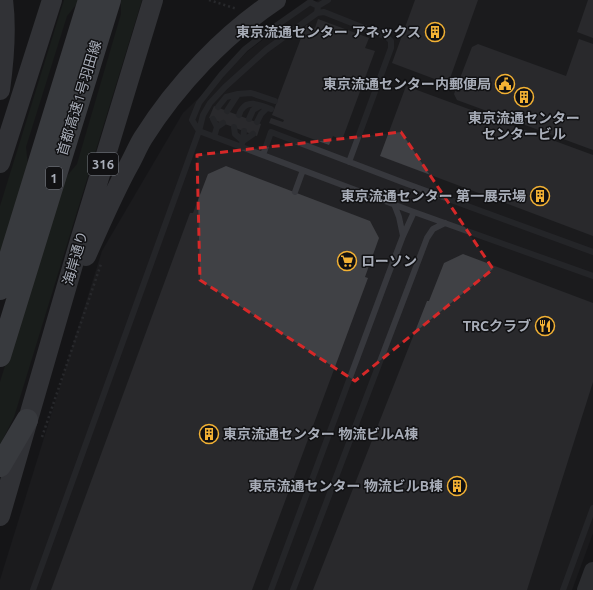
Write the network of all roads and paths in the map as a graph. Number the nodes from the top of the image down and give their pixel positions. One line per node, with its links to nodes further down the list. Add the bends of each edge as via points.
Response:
1 (3, 0): 10 (main road, via 4,57)
2 (52, 0): 30 (main road)
3 (90, 0): 40 (highway, 首都高速1号羽田線 / 1)
4 (110, 0): 42 (highway, 首都高速1号羽田線 / 1)
5 (153, 0): 41 (main road, 海岸通り / 316)
6 (276, 0): 41 (main road, via 259,11 206,59 167,103 143,138 110,201)
7 (328, 0): 8 (lane)
8 (318, 6): 9 (lane); 23 (lane, via 310,2 245,49 199,103 192,120)
9 (317, 13): 23 (lane, via 266,50 225,86 203,115); 29 (lane, via 324,12 387,37 391,41 391,48)
10 (0, 85)
11 (238, 94): 12 (lane, via 251,93); 14 (lane, via 226,97); 15 (lane)
12 (275, 101)
13 (260, 106): 16 (lane, via 248,105); 18 (lane, via 253,110); 19 (lane, via 269,108 261,114)
14 (218, 107)
15 (227, 111)
16 (239, 115)
17 (214, 119): 21 (lane)
18 (249, 119)
19 (257, 122)
20 (223, 123): 21 (lane)
21 (217, 127): 26 (lane)
22 (234, 127): 27 (lane, via 235,134)
23 (199, 131): 26 (lane); 49 (lane)
24 (244, 131): 27 (lane)
25 (253, 134): 27 (lane)
26 (214, 137): 27 (lane)
27 (242, 144): 28 (lane)
28 (263, 155): 29 (lane, via 271,132); 31 (lane)
29 (349, 162): 37 (lane)
30 (0, 164)
31 (303, 170): 32 (lane); 33 (lane)
32 (295, 192)
33 (394, 204): 34 (lane); 36 (lane)
34 (414, 212): 35 (lane); 36 (lane)
35 (445, 223): 39 (lane); 51 (lane, via 433,229 427,238)
36 (403, 236): 50 (lane)
37 (593, 252)
38 (103, 260): 44 (path)
39 (593, 276)
40 (0, 289)
41 (55, 328): 43 (main road, 海岸通り / 316)
42 (0, 356)
43 (27, 420): 45 (highway); 47 (main road, 海岸通り / 316)
44 (42, 437)
45 (0, 466)
46 (593, 508): 52 (lane)
47 (0, 516)
48 (593, 571): 53 (street)
49 (33, 590)
50 (271, 590)
51 (293, 590)
52 (563, 590)
53 (586, 590)

